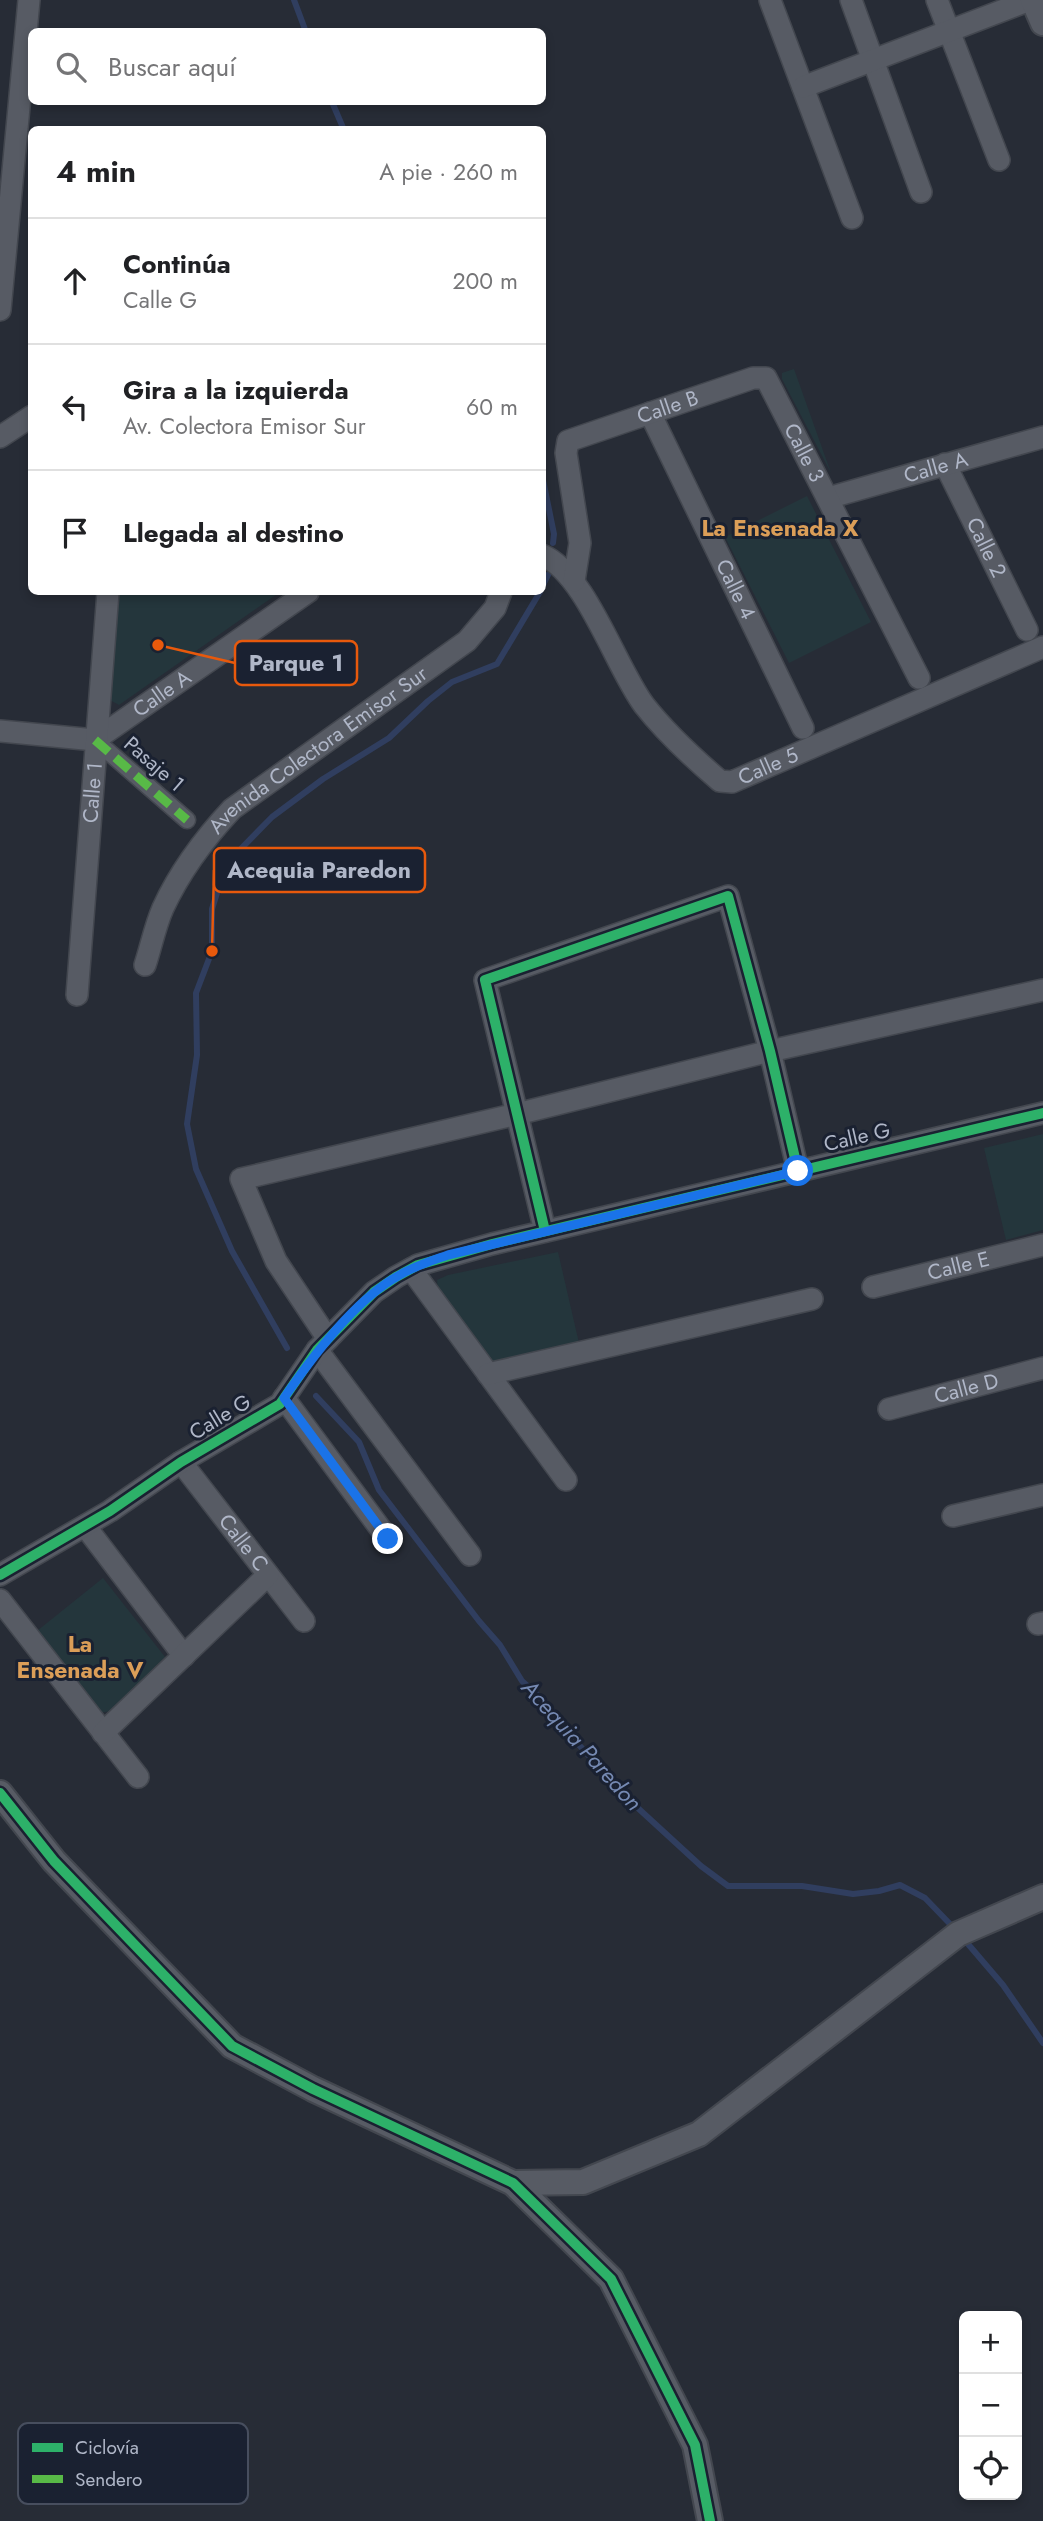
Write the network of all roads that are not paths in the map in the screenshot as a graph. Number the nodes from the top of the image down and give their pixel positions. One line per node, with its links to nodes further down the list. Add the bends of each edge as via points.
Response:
1 (29, 0): 13 (street)
2 (770, 0): 9 (street)
3 (851, 0): 8 (street)
4 (937, 0): 7 (street)
5 (1031, 0): 6 (street); 7 (street)
6 (1043, 23)
7 (949, 30): 8 (street); 10 (street)
8 (873, 60): 9 (street); 11 (street)
9 (803, 86): 12 (street)
10 (999, 160)
11 (920, 192)
12 (852, 218)
13 (0, 310)
14 (766, 378): 15 (street, Calle B, via 753,378); 20 (street, Calle 3)
15 (650, 413): 22 (street, Calle B, via 568,441 580,543); 29 (street, Calle 4)
16 (28, 419): 17 (street)
17 (0, 437)
18 (1043, 437): 19 (street, Calle A)
19 (945, 464): 20 (street, Calle A); 26 (street, Calle 2)
20 (828, 498): 28 (street, Calle 3)
21 (546, 557): 22 (street, Calle 5)
22 (574, 581): 27 (street, Calle 5, via 643,704 720,781 732,782)
23 (108, 595): 31 (street, Calle 1)
24 (304, 595): 31 (street, Calle A)
25 (499, 595): 33 (street, Avenida Colectora Emisor Sur, via 495,608 467,641 232,809 207,835 162,910)
26 (1027, 630)
27 (1043, 647)
28 (919, 678)
29 (803, 728)
30 (0, 731): 31 (street)
31 (95, 740): 32 (street, Pasaje 1); 35 (street, Calle 1)
32 (187, 820)
33 (145, 965)
34 (1043, 990): 36 (street)
35 (77, 995)
36 (770, 1051): 38 (street); 38 (street, via 728,896 485,980); 39 (street)
37 (1043, 1113): 39 (street, Calle G)
38 (517, 1114): 40 (street); 45 (street, via 241,1179 276,1261)
39 (798, 1171): 40 (street, Calle G)
40 (545, 1231): 42 (street, Calle G)
41 (1043, 1245): 43 (street, Calle E)
42 (411, 1269): 45 (street, Calle G, via 374,1292); 47 (street)
43 (873, 1287)
44 (812, 1299): 47 (street)
45 (323, 1344): 48 (street, Calle G); 56 (street)
46 (1043, 1368): 49 (street, Calle D)
47 (488, 1374): 51 (street)
48 (284, 1398): 50 (street, Calle G); 55 (street)
49 (889, 1409)
50 (181, 1462): 54 (street, Calle G); 58 (street, Calle C)
51 (566, 1480)
52 (1043, 1495): 53 (street)
53 (953, 1516)
54 (85, 1525): 57 (street, Calle G); 61 (street)
55 (388, 1539)
56 (470, 1555)
57 (0, 1575)
58 (268, 1575): 60 (street, Calle C); 61 (street)
59 (0, 1600): 62 (street)
60 (304, 1622)
61 (184, 1656): 62 (street)
62 (103, 1733): 63 (street)
63 (138, 1777)
64 (0, 1793): 66 (street, via 54,1861 232,2046)
65 (1043, 1897): 66 (street, via 958,1934 699,2134 583,2182)
66 (513, 2183): 67 (street, via 611,2279 695,2445)
67 (710, 2521)

